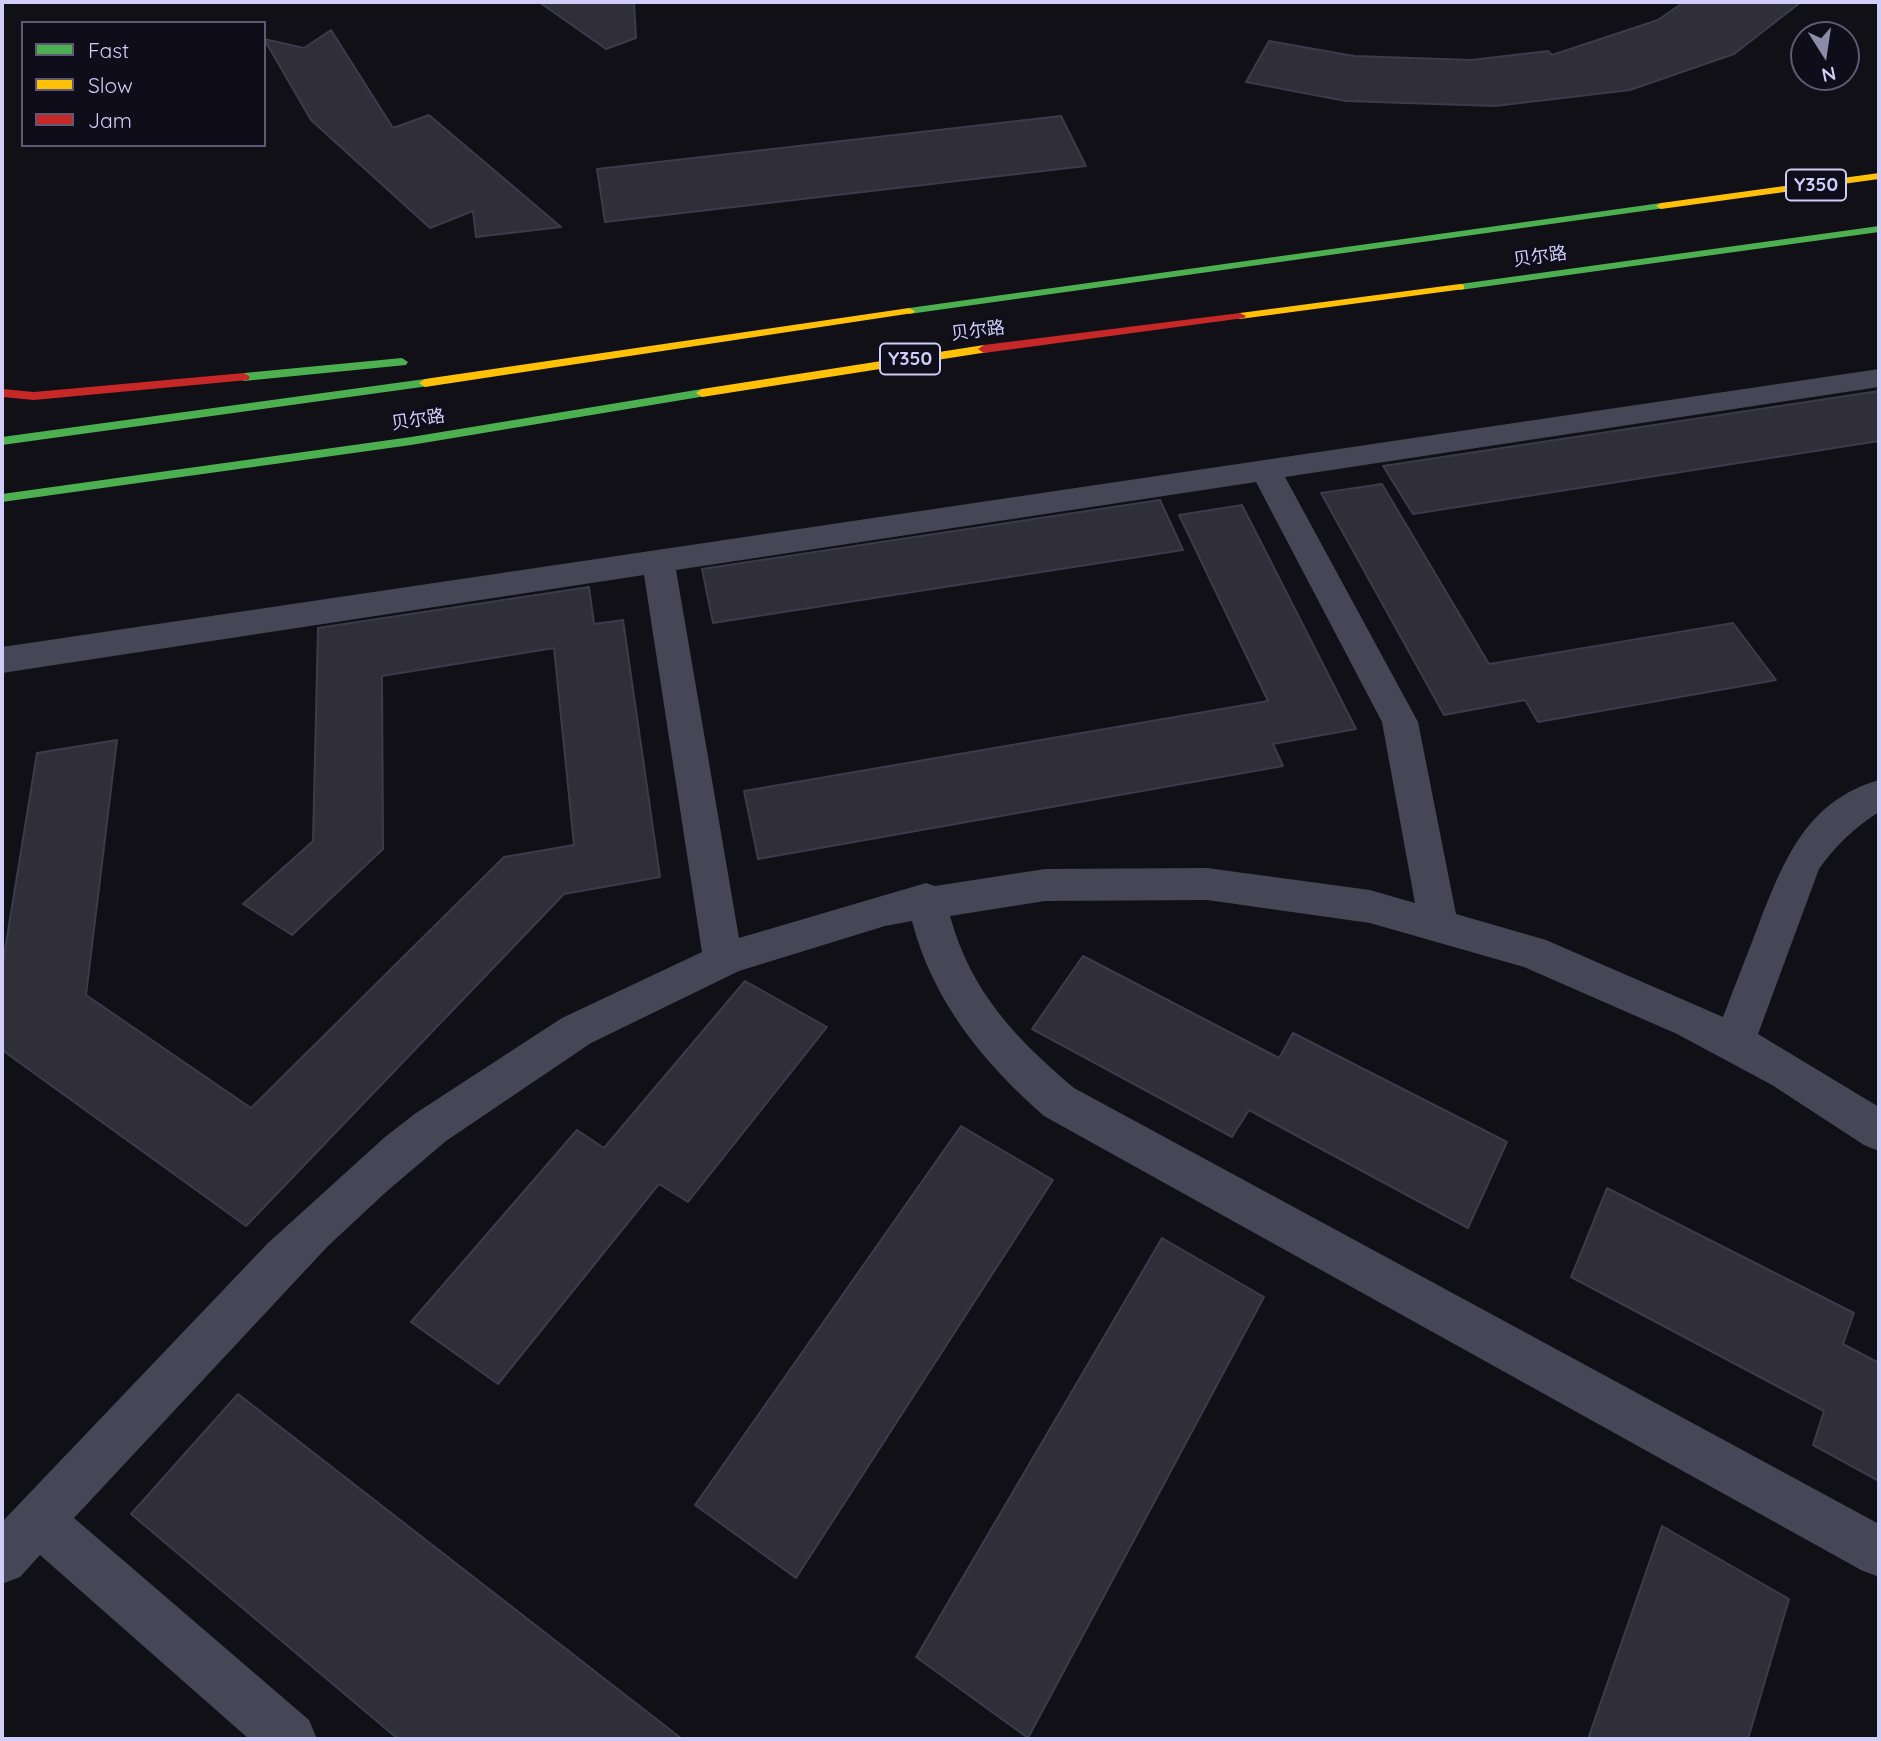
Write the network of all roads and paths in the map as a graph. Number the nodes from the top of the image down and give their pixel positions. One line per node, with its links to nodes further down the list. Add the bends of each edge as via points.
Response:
1 (1879, 165): 3 (main road)
2 (1879, 176): 3 (main road, 贝尔路 / Y350)
3 (1754, 194): 9 (main road, 贝尔路 / Y350)
4 (1879, 229): 6 (main road, 贝尔路 / Y350)
5 (1879, 236): 6 (main road)
6 (1820, 237): 13 (main road, 贝尔路 / Y350, via 923,357)
7 (424, 361): 11 (main road, via 34,396)
8 (465, 362): 9 (main road)
9 (561, 363): 12 (main road, 贝尔路 / Y350)
10 (1879, 378): 14 (street)
11 (2, 393)
12 (2, 441)
13 (253, 463): 15 (main road, 贝尔路 / Y350); 16 (main road)
14 (1266, 471): 17 (street); 21 (street, via 1400,722)
15 (2, 498)
16 (43, 509)
17 (658, 562): 18 (street); 22 (street)
18 (2, 660)
19 (1879, 794): 23 (street, via 1844,815 1802,863)
20 (926, 899): 21 (street, via 1084,881 1162,881 1323,897); 22 (street, via 790,934); 26 (street, via 934,936 967,1007 993,1041 1059,1102)
21 (1438, 923): 23 (street, via 1567,965)
22 (723, 959): 25 (street, via 575,1030 429,1128 287,1255)
23 (1734, 1042): 24 (street)
24 (1879, 1131)
25 (38, 1520): 27 (street); 28 (street)
26 (1879, 1552)
27 (2, 1559)
28 (290, 1739)

